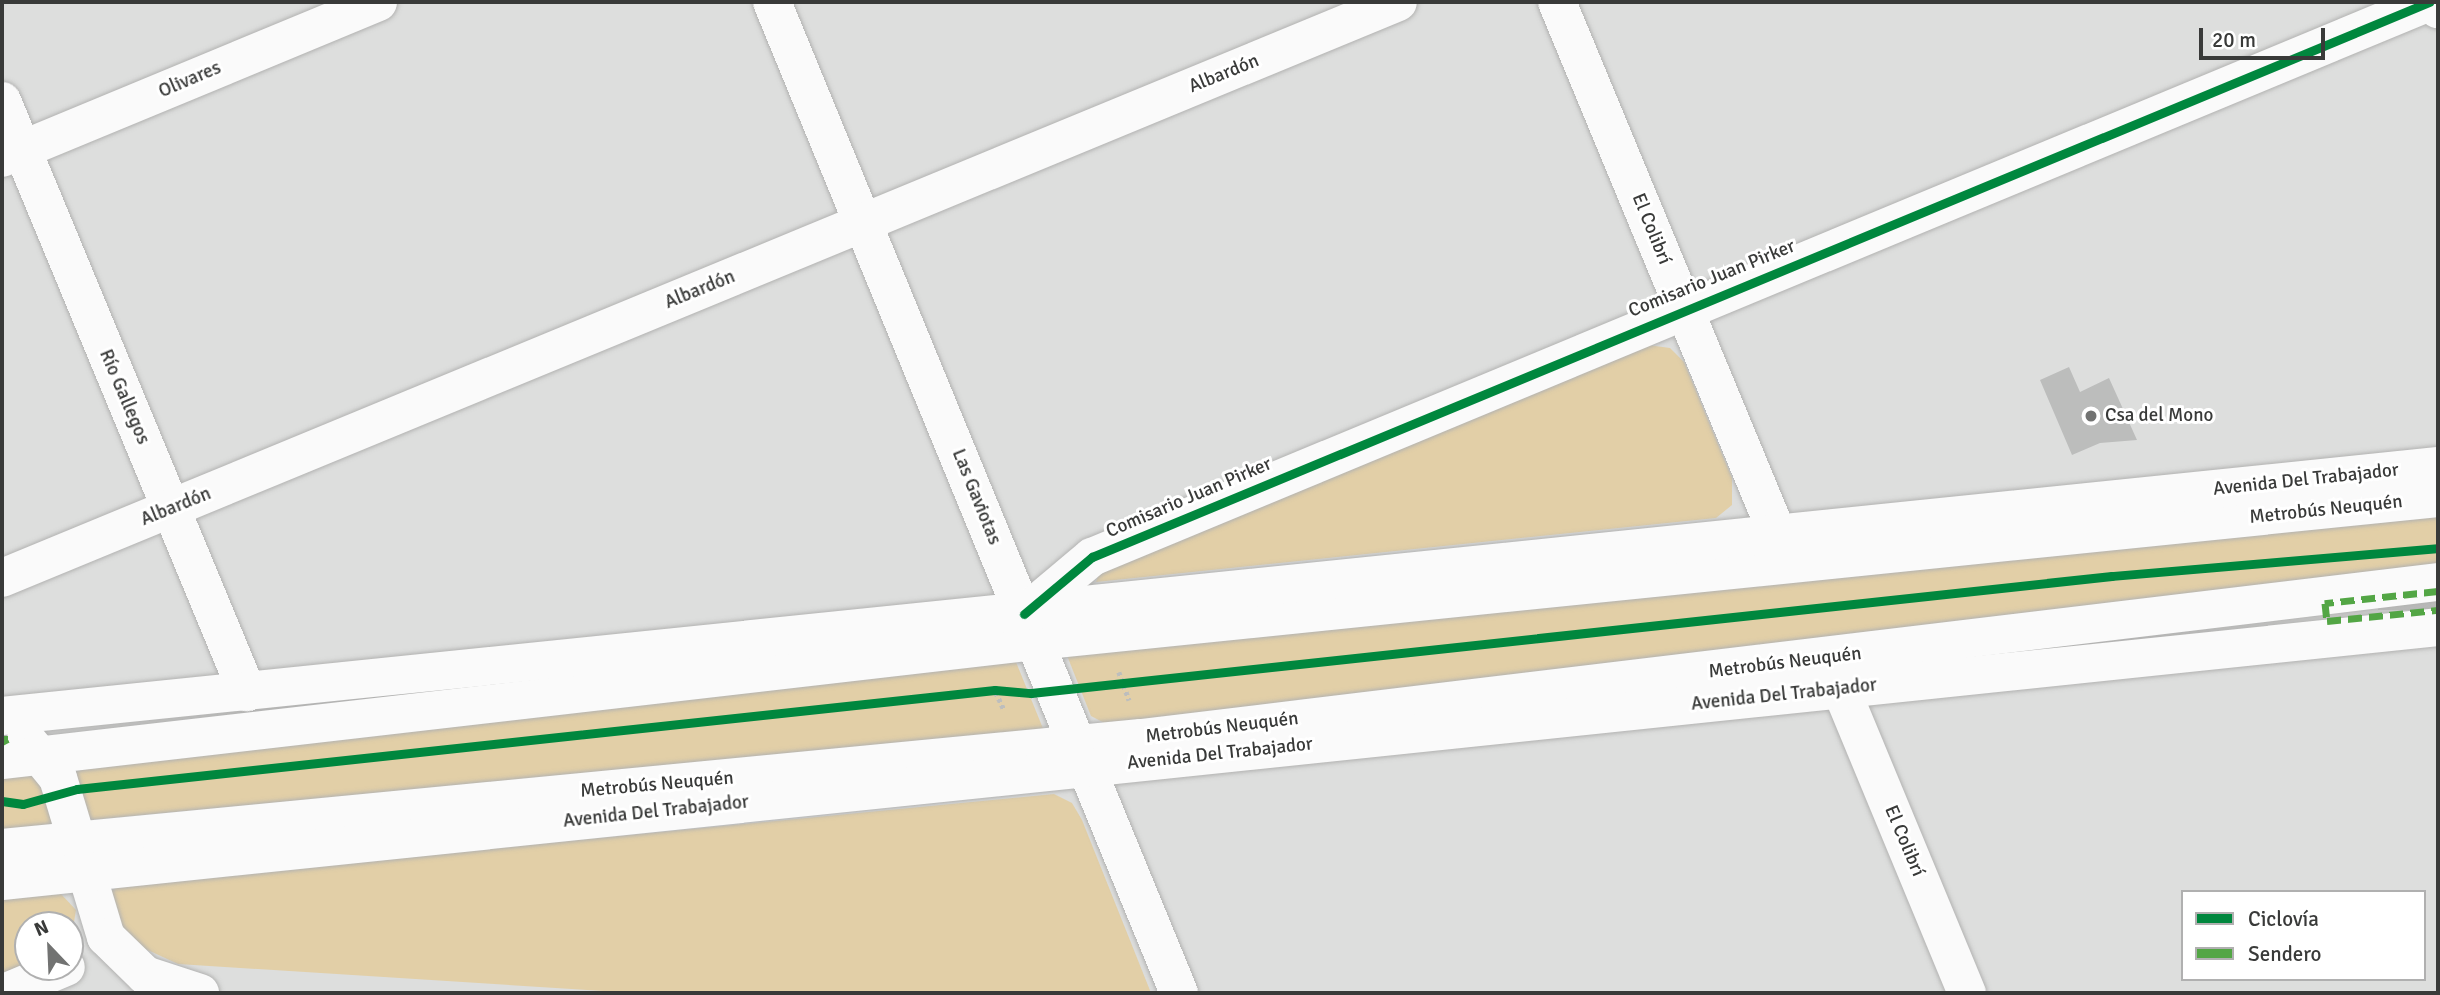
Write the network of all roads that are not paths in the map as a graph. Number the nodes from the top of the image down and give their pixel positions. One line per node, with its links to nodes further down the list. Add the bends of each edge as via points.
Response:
1 (378, 2): 9 (street, Olivares)
2 (772, 2): 10 (street, Las Gaviotas)
3 (1398, 2): 10 (street, Albardón)
4 (1557, 2): 11 (street, El Colibrí)
5 (2429, 2): 11 (street, Comisario Juan Pirker)
6 (2435, 2): 7 (street)
7 (2438, 9)
8 (2, 101): 9 (street, Río Gallegos)
9 (12, 154): 14 (street, Río Gallegos)
10 (863, 223): 14 (street, Albardón); 21 (street, Las Gaviotas)
11 (1684, 310): 15 (street, El Colibrí); 21 (street, Comisario Juan Pirker, via 1092,557)
12 (2438, 466): 15 (street, Avenida Del Trabajador)
13 (2438, 498): 21 (street, Metrobús Neuquén)
14 (171, 509): 16 (street, Albardón); 23 (street, Río Gallegos)
15 (1777, 533): 21 (street, Avenida Del Trabajador)
16 (2, 578)
17 (2438, 582): 27 (street, Metrobús Neuquén)
18 (2438, 591): 19 (street, via 2325,603 2327,621)
19 (2438, 610)
20 (2438, 627): 22 (street, Avenida Del Trabajador)
21 (1030, 628): 23 (street, Avenida Del Trabajador); 26 (street, Metrobús Neuquén); 27 (street, Las Gaviotas)
22 (1841, 689): 27 (street, Avenida Del Trabajador); 38 (street, El Colibrí)
23 (247, 692): 24 (street, Avenida Del Trabajador)
24 (2, 716)
25 (2, 724): 26 (street)
26 (42, 754): 28 (street, Metrobús Neuquén); 30 (street, via 58,778)
27 (1083, 756): 30 (street, Avenida Del Trabajador); 37 (street, Las Gaviotas)
28 (2, 760)
29 (2, 848): 30 (street)
30 (80, 856): 31 (street, Avenida Del Trabajador); 32 (street)
31 (2, 881)
32 (93, 908): 33 (street); 36 (street, via 106,937 131,965 161,983)
33 (84, 942)
34 (33, 981): 35 (street)
35 (4, 993)
36 (200, 993)
37 (1179, 993)
38 (1968, 993)

